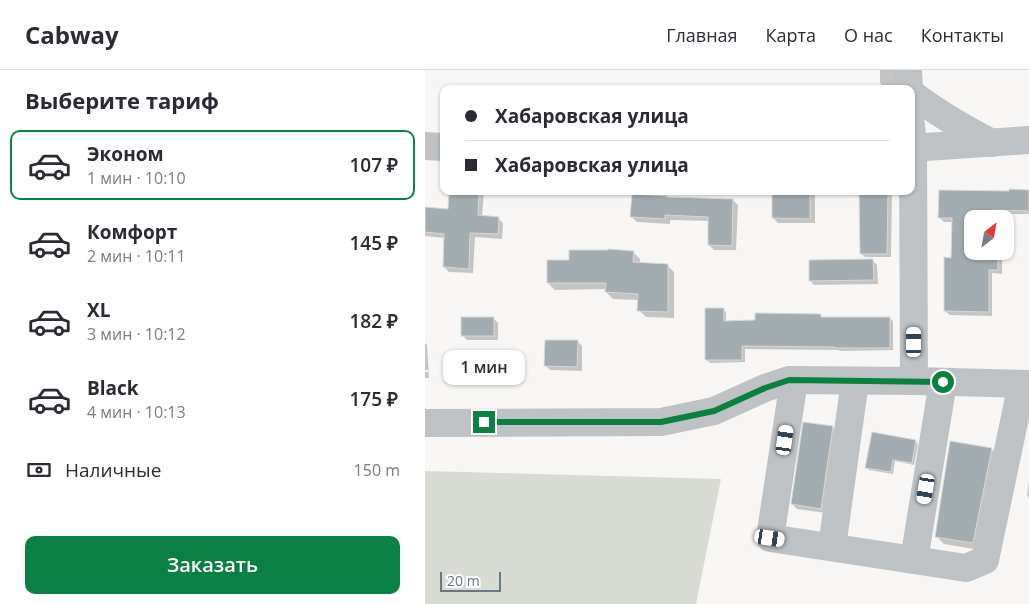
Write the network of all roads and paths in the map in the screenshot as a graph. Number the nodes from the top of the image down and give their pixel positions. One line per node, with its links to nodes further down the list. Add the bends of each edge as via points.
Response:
1 (908, 70): 2 (street)
2 (909, 85)
3 (915, 96): 6 (street, via 964,129)
4 (915, 140): 6 (street)
5 (1029, 140): 6 (street)
6 (992, 143)
7 (425, 146): 8 (street)
8 (440, 146)
9 (913, 195): 12 (street)
10 (794, 380): 11 (street); 15 (street, via 765,388 714,411 661,422); 17 (street, via 770,538)
11 (855, 381): 12 (street); 17 (street)
12 (915, 381): 13 (street)
13 (943, 382): 14 (street); 18 (street)
14 (1026, 384): 16 (street)
15 (425, 422)
16 (1020, 436): 18 (street, via 985,560 966,568)
17 (832, 547): 18 (street)
18 (914, 560)

